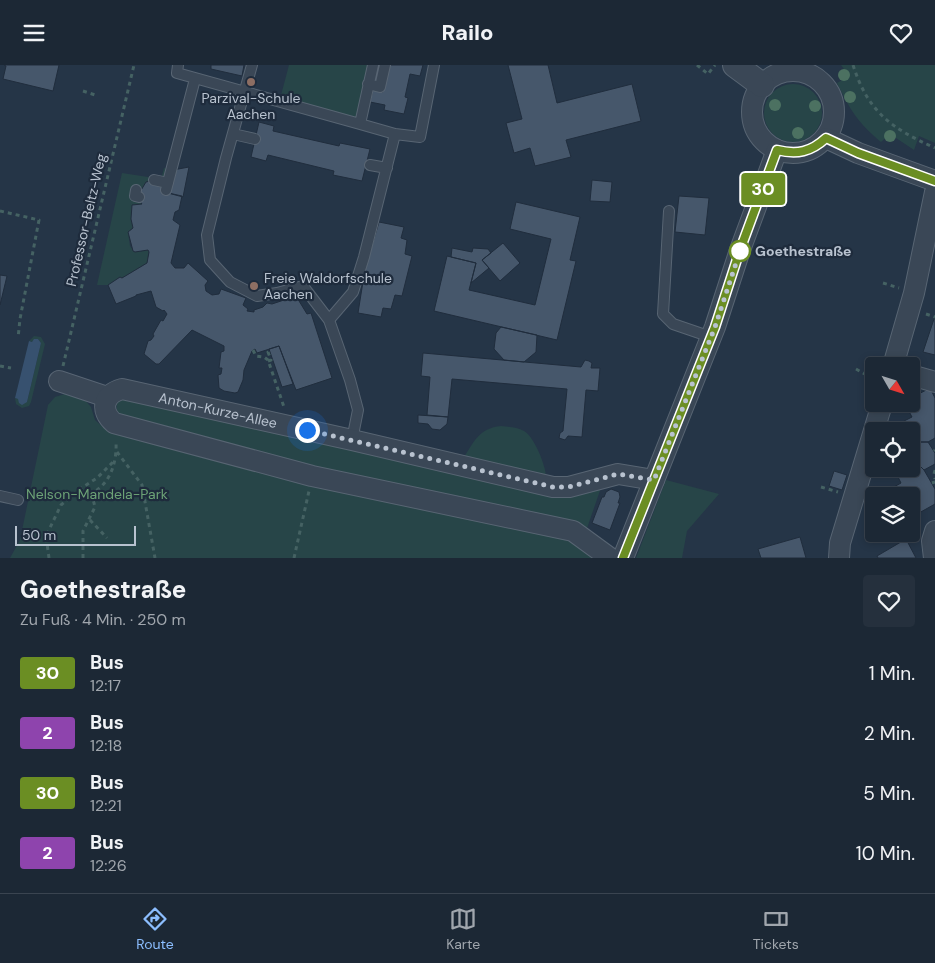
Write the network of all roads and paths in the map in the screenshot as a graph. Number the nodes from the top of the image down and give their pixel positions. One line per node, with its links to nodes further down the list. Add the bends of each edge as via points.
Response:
1 (134, 65): 44 (path, Professor-Beltz-Weg)
2 (178, 65): 12 (lane, via 177,73)
3 (252, 65): 16 (lane)
4 (373, 65): 13 (lane)
5 (385, 65): 13 (lane, via 380,87)
6 (434, 65): 20 (lane, via 420,137)
7 (696, 65): 8 (path, via 708,74)
8 (715, 65)
9 (734, 65): 14 (street)
10 (853, 65): 23 (path, via 878,113 889,124)
11 (797, 69): 14 (street); 21 (street, via 819,80 832,97 835,111)
12 (195, 79): 16 (lane); 27 (lane, via 167,187)
13 (368, 85): 18 (lane)
14 (762, 85): 24 (street, via 752,113 755,127 759,135)
15 (82, 91): 17 (path)
16 (245, 92): 18 (lane); 19 (lane)
17 (95, 95)
18 (360, 124): 20 (lane)
19 (233, 134): 22 (lane); 32 (lane, via 207,235 210,260 230,282 257,296 303,286)
20 (396, 134): 26 (lane)
21 (826, 138): 24 (street, via 804,152 791,154); 28 (street)
22 (255, 139)
23 (935, 148)
24 (777, 150): 33 (street)
25 (370, 165): 26 (lane)
26 (386, 168): 32 (lane, via 353,292)
27 (154, 180)
28 (935, 181)
29 (935, 192): 37 (street, via 914,293)
30 (0, 211): 34 (path, via 39,220)
31 (669, 211): 33 (lane, via 663,314 673,324)
32 (329, 320): 49 (lane, via 356,402 357,418)
33 (711, 337): 53 (street)
34 (18, 338)
35 (253, 350): 38 (path, via 256,356)
36 (270, 351): 38 (path, via 271,360)
37 (896, 357)
38 (268, 361): 48 (path)
39 (0, 366): 40 (path)
40 (10, 368)
41 (856, 369): 42 (path)
42 (865, 374)
43 (920, 378): 45 (street)
44 (59, 381): 46 (street)
45 (935, 382)
46 (107, 397): 48 (street, Anton-Kurze-Allee, via 122,389); 52 (street, via 107,417 114,423)
47 (879, 413): 66 (street, via 840,543)
48 (292, 427): 49 (street, Anton-Kurze-Allee)
49 (352, 439): 53 (street, Anton-Kurze-Allee, via 553,487 569,487 618,474)
50 (115, 460): 57 (path, via 102,487 94,492 95,507); 60 (path, via 61,505 46,536); 62 (path, via 116,451 142,485)
51 (935, 471): 54 (path)
52 (312, 476): 63 (path); 64 (street, via 573,531)
53 (654, 480): 65 (street)
54 (934, 482)
55 (0, 496): 56 (lane)
56 (18, 500)
57 (90, 520): 59 (path); 61 (path, via 83,531)
58 (935, 531): 67 (street, via 932,541)
59 (107, 537)
60 (49, 558)
61 (83, 558)
62 (155, 558)
63 (294, 558)
64 (610, 558)
65 (623, 558)
66 (839, 558)
67 (934, 558)

